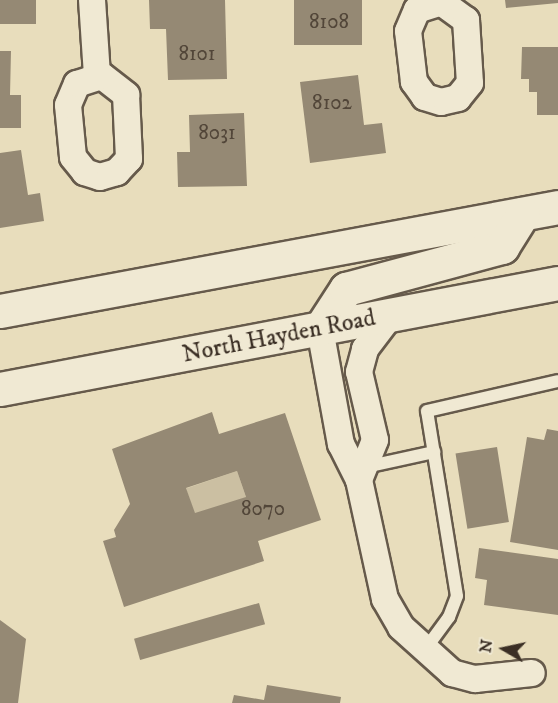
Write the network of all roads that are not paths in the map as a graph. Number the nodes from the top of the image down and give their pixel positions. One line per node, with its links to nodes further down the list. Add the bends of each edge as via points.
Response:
1 (92, 0): 2 (street)
2 (97, 76)
3 (558, 207): 4 (main road)
4 (523, 214): 6 (main road); 8 (main road, via 502,247 346,289)
5 (558, 283): 7 (main road, North Hayden Road)
6 (0, 311)
7 (390, 316): 8 (main road, North Hayden Road); 12 (street, via 364,348 359,372 375,440)
8 (320, 329): 10 (main road, North Hayden Road); 12 (street, via 341,444)
9 (558, 381): 11 (lane, via 427,411)
10 (0, 389)
11 (434, 452): 12 (lane); 13 (lane, via 457,596 449,617)
12 (359, 472): 13 (street, via 385,599)
13 (424, 651): 14 (street, via 452,673 475,679)
14 (532, 673)

